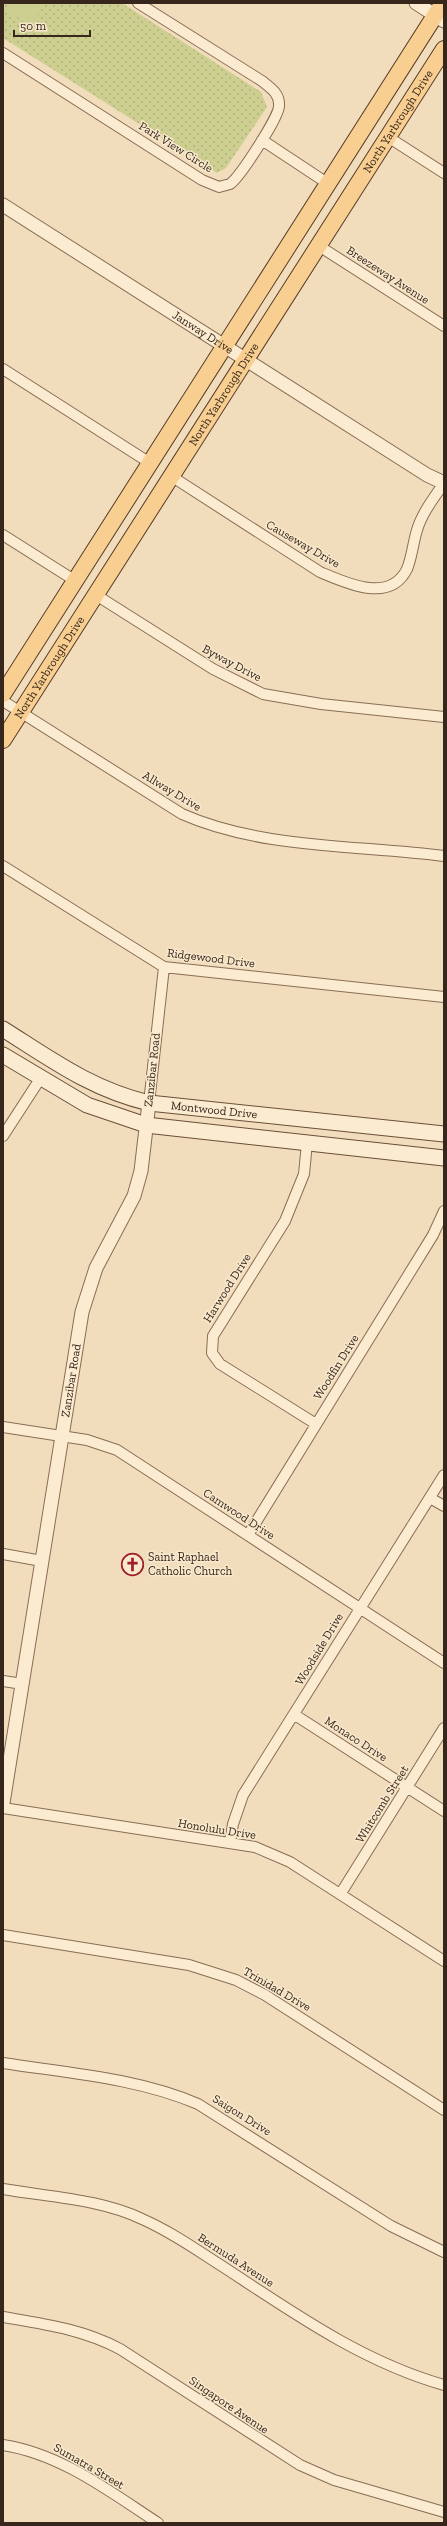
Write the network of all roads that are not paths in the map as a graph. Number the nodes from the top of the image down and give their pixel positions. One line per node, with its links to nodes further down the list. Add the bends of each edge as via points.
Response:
1 (138, 3): 7 (street, Park View Circle, via 273,89 279,105)
2 (416, 3): 3 (street)
3 (441, 13): 9 (main road, North Yarbrough Drive)
4 (444, 49): 6 (main road, North Yarbrough Drive)
5 (3, 53): 7 (street, Park View Circle, via 214,186 227,186 234,182)
6 (388, 137): 8 (street); 11 (main road, North Yarbrough Drive)
7 (262, 140): 9 (street)
8 (444, 173)
9 (327, 182): 13 (main road, North Yarbrough Drive)
10 (3, 205): 13 (street, Janway Drive)
11 (319, 246): 12 (street, Breezeway Avenue); 14 (main road, North Yarbrough Drive)
12 (444, 326)
13 (224, 345): 14 (street, Janway Drive); 16 (main road, North Yarbrough Drive)
14 (245, 360): 17 (main road, North Yarbrough Drive); 18 (street, Janway Drive)
15 (3, 369): 16 (street)
16 (150, 463): 20 (main road, North Yarbrough Drive)
17 (172, 476): 18 (street, Causeway Drive, via 320,572 344,582 374,588 394,584 403,575 423,515); 21 (main road, North Yarbrough Drive)
18 (444, 483)
19 (3, 535): 20 (street)
20 (74, 580): 22 (main road, North Yarbrough Drive)
21 (96, 595): 24 (main road, North Yarbrough Drive); 25 (street, Byway Drive, via 213,669 263,694 321,704)
22 (3, 694)
23 (3, 701): 24 (street, Allway Drive)
24 (21, 711): 26 (main road, North Yarbrough Drive); 27 (street, Allway Drive, via 182,814 220,829 255,836)
25 (444, 717)
26 (3, 740)
27 (444, 856)
28 (3, 866): 29 (street, Ridgewood Drive)
29 (164, 967): 30 (street, Ridgewood Drive); 34 (street, Zanzibar Road)
30 (444, 997)
31 (3, 1029): 34 (main road, Montwood Drive, via 90,1083)
32 (3, 1055): 33 (main road, Montwood Drive)
33 (40, 1079): 35 (main road, Montwood Drive, via 87,1105); 37 (street)
34 (149, 1103): 35 (street, Zanzibar Road); 36 (main road, Montwood Drive)
35 (146, 1125): 38 (main road, Montwood Drive); 43 (street, Zanzibar Road, via 141,1171 134,1196 96,1268 86,1293)
36 (444, 1134)
37 (3, 1136)
38 (307, 1143): 39 (main road, Montwood Drive); 41 (street, Harwood Drive, via 304,1174 295,1200 285,1221 213,1336 212,1349 220,1364)
39 (444, 1158)
40 (444, 1210): 41 (street, Woodfin Drive, via 433,1235)
41 (316, 1424): 47 (street, Woodfin Drive)
42 (3, 1427): 43 (street, Camwood Drive)
43 (60, 1437): 47 (street, Camwood Drive, via 87,1440 117,1450); 49 (street, Zanzibar Road)
44 (444, 1474): 45 (street, Woodside Drive)
45 (430, 1498): 46 (street); 50 (street, Woodside Drive)
46 (444, 1506)
47 (248, 1535): 50 (street, Camwood Drive)
48 (3, 1554): 49 (street)
49 (42, 1561): 53 (street, Zanzibar Road)
50 (359, 1609): 51 (street, Camwood Drive); 54 (street, Woodside Drive)
51 (444, 1663)
52 (3, 1681): 53 (street)
53 (23, 1684): 57 (street, Zanzibar Road)
54 (295, 1715): 56 (street, Monaco Drive); 60 (street, Woodside Drive, via 243,1795)
55 (444, 1728): 56 (street, Whitcomb Street)
56 (407, 1787): 59 (street, Monaco Drive); 61 (street, Whitcomb Street)
57 (3, 1803)
58 (3, 1808): 60 (street, Honolulu Drive)
59 (444, 1811)
60 (230, 1842): 61 (street, Honolulu Drive, via 273,1854)
61 (341, 1894): 63 (street, Honolulu Drive)
62 (3, 1935): 65 (street, Trinidad Drive, via 189,1965 236,1980 265,1995)
63 (444, 1962)
64 (3, 2063): 67 (street, Saigon Drive, via 147,2086 186,2098 216,2113 391,2226)
65 (444, 2110)
66 (3, 2189): 69 (street, Bermuda Avenue, via 106,2206 141,2218 179,2238 357,2351 396,2369)
67 (444, 2252)
68 (3, 2317): 71 (street, Singapore Avenue, via 60,2326 100,2339 120,2349 300,2465 334,2480)
69 (444, 2385)
70 (3, 2445): 72 (street, Sumatra Street, via 26,2449 57,2460)
71 (444, 2512)
72 (158, 2523)

